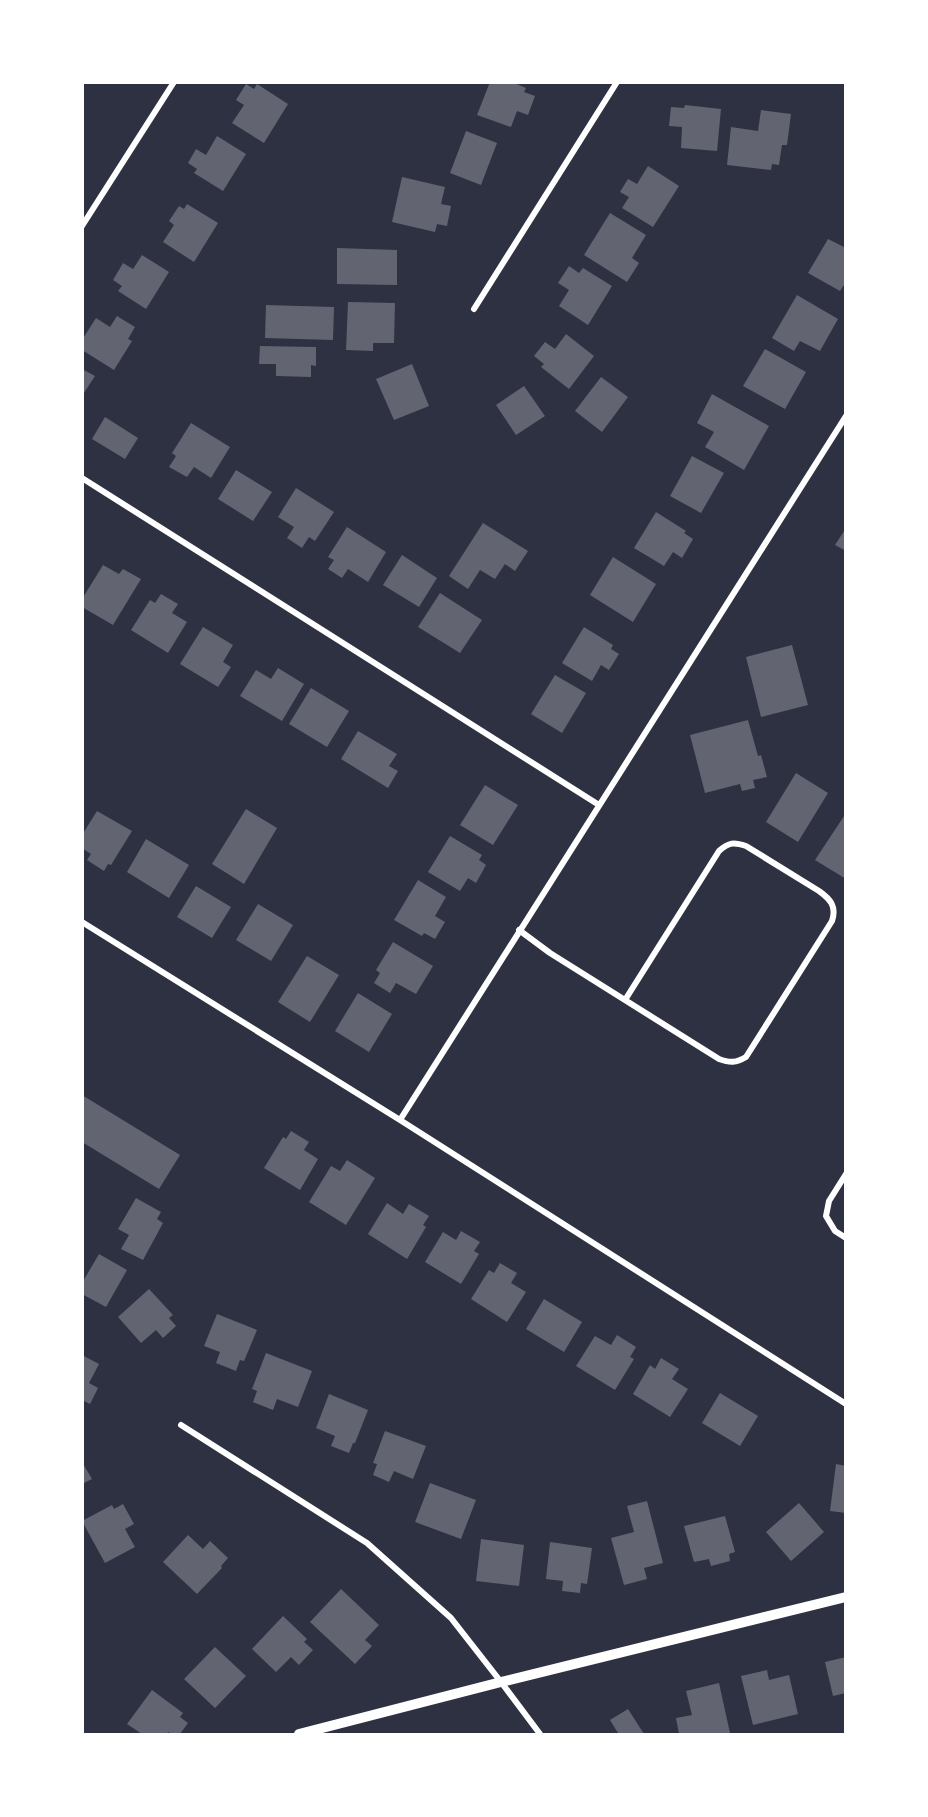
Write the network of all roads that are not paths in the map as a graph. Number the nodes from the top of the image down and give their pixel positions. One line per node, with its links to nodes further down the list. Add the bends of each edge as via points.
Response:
1 (174, 82): 3 (street)
2 (616, 82): 4 (street)
3 (82, 226)
4 (474, 309)
5 (846, 416): 7 (street)
6 (82, 478): 7 (street)
7 (599, 805): 9 (street)
8 (83, 922): 11 (street)
9 (519, 930): 10 (street); 11 (street)
10 (625, 1000): 10 (street, via 719,1059 739,1061 746,1057 832,921 833,906 819,891 746,846 728,843 719,851)
11 (400, 1119): 14 (street)
12 (846, 1174): 13 (street, via 829,1201 826,1216)
13 (846, 1238)
14 (846, 1404)
15 (181, 1425): 17 (street, via 367,1543 451,1618)
16 (846, 1597): 17 (street)
17 (501, 1682): 18 (street); 19 (street)
18 (299, 1734)
19 (540, 1734)

